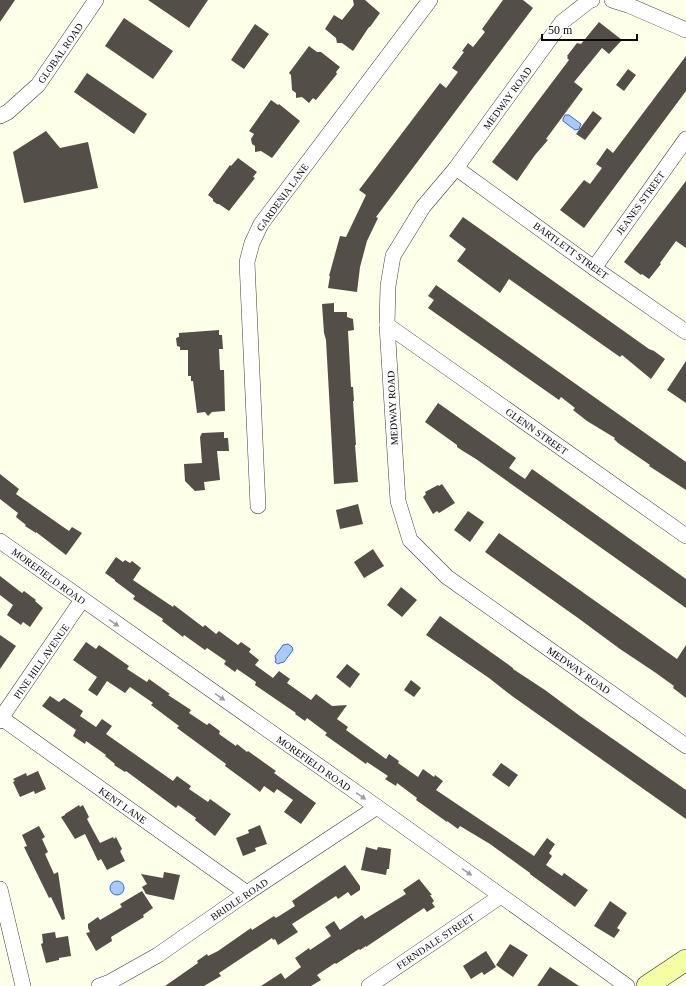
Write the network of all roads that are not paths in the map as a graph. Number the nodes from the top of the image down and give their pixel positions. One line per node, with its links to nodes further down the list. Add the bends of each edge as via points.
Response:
1 (96, 0): 6 (street, GLOBAL ROAD, via 38,85)
2 (430, 0): 12 (street, GARDENIA LANE, via 261,224 252,242 247,262)
3 (592, 0): 8 (street, MEDWAY ROAD, via 562,22)
4 (612, 0): 5 (street)
5 (686, 30)
6 (0, 116)
7 (686, 139): 9 (street, JEANES STREET)
8 (456, 168): 9 (street, BARTLETT STREET); 10 (street, MEDWAY ROAD, via 424,208 394,256 388,286)
9 (594, 268): 11 (street, BARTLETT STREET)
10 (387, 326): 13 (street, GLENN STREET); 17 (street, MEDWAY ROAD, via 398,501 410,540 447,577)
11 (686, 332)
12 (258, 506)
13 (686, 536)
14 (0, 541): 15 (street, MOREFIELD ROAD)
15 (82, 600): 16 (street, PINE HILL AVENUE); 18 (street, MOREFIELD ROAD, one-way to 18)
16 (0, 719): 20 (street, KENT LANE)
17 (685, 743)
18 (377, 807): 20 (street, BRIDLE ROAD); 21 (street, MOREFIELD ROAD, one-way to 21)
19 (0, 889): 23 (street)
20 (247, 893): 24 (street, BRIDLE ROAD, via 158,955)
21 (501, 896): 25 (street, FERNDALE STREET); 26 (street, MOREFIELD ROAD)
22 (686, 960): 27 (main road)
23 (23, 986)
24 (99, 986)
25 (369, 986)
26 (627, 986)
27 (647, 986)

